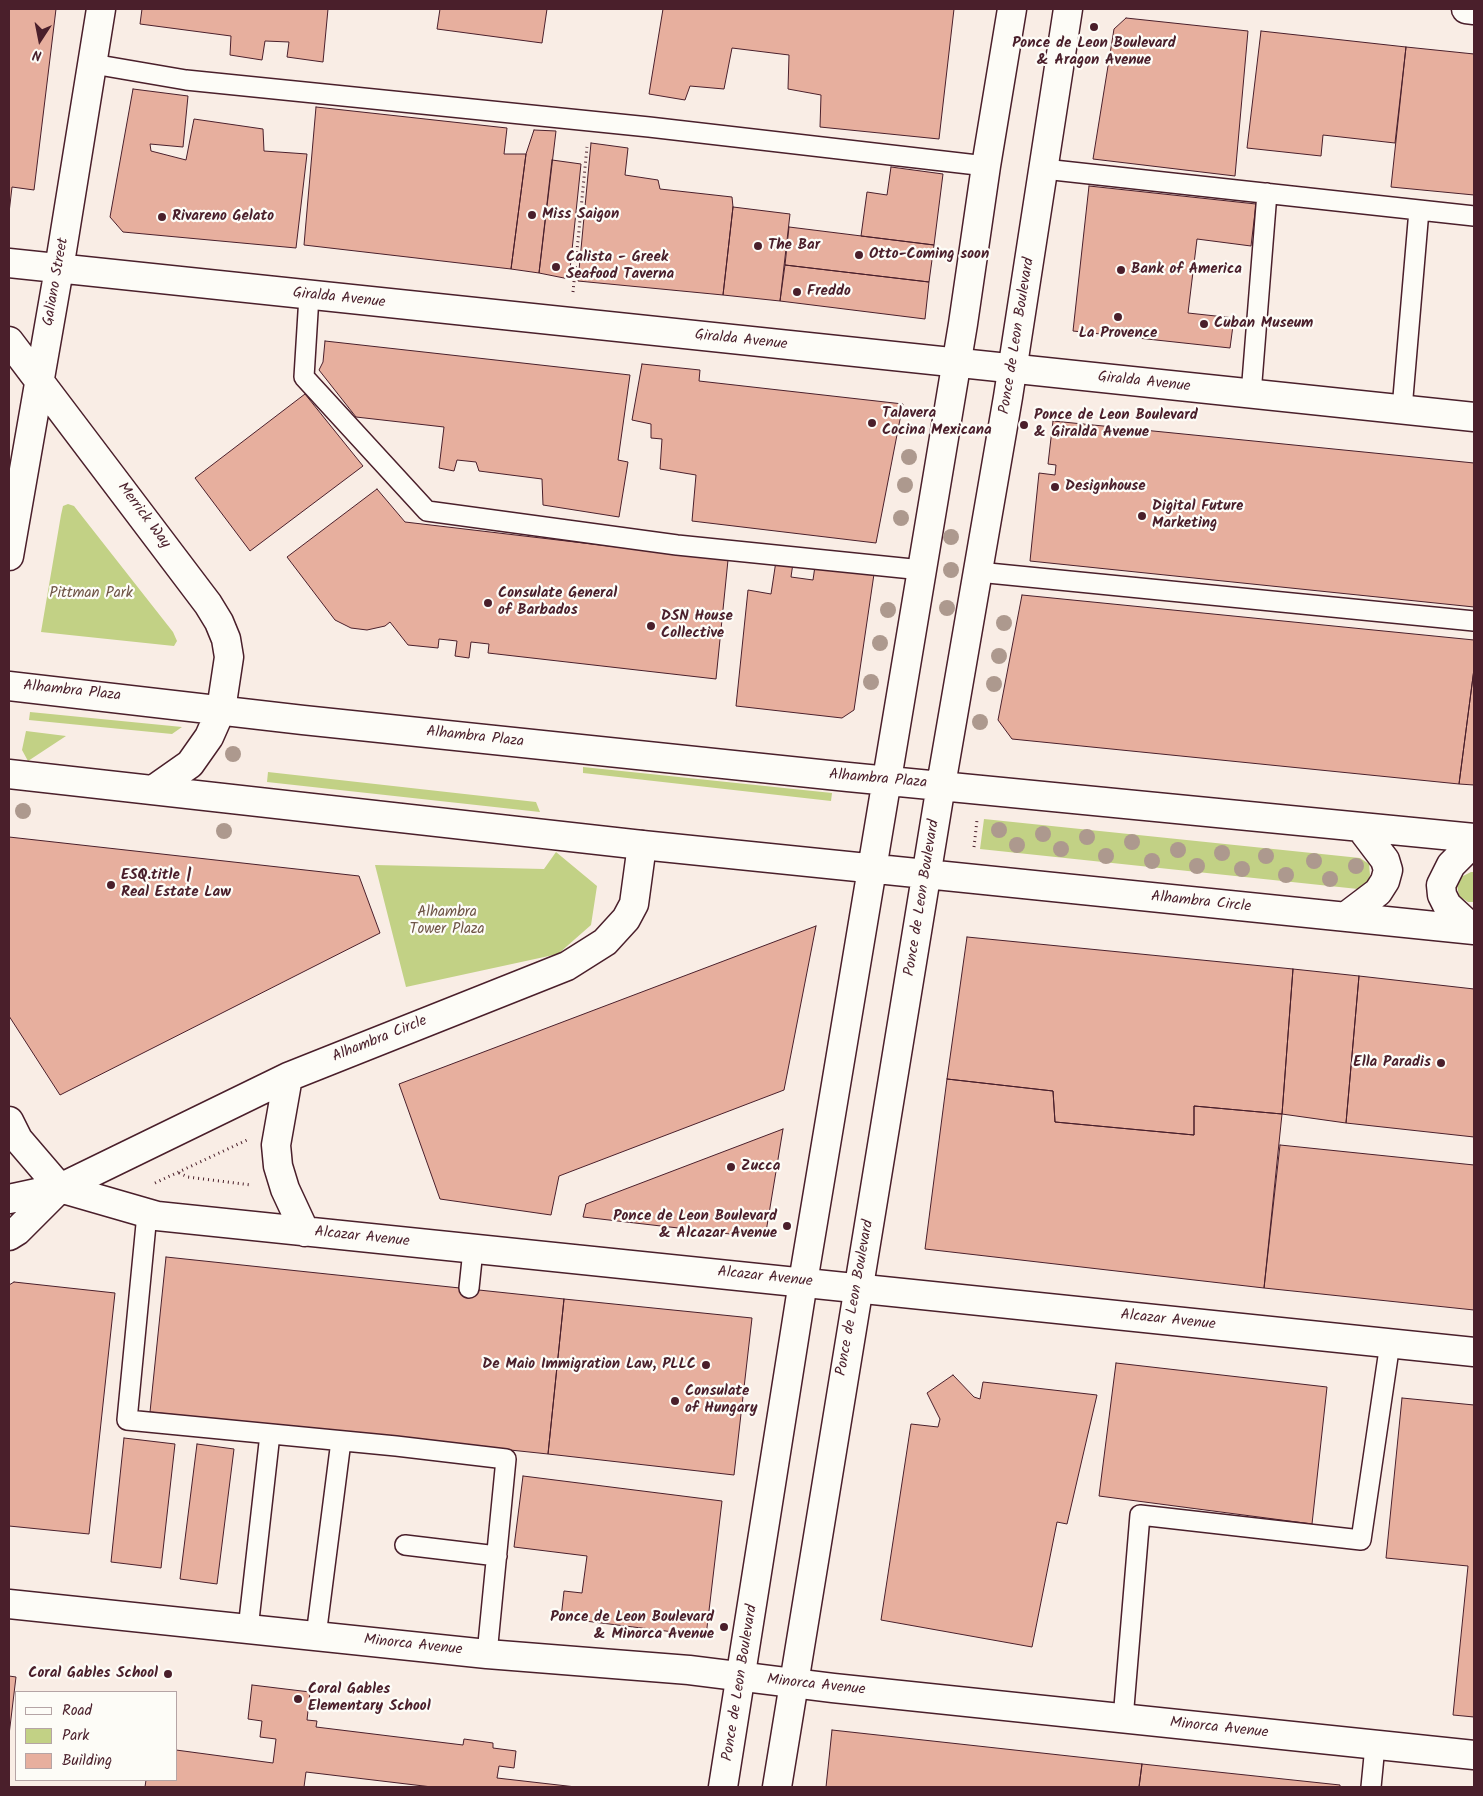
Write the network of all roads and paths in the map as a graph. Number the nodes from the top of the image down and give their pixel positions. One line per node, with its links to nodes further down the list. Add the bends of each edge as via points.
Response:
1 (101, 9): 6 (street, Galiano Street)
2 (1012, 9): 8 (street, Ponce de Leon Boulevard)
3 (1068, 9): 9 (street, Ponce de Leon Boulevard)
4 (1466, 9): 5 (street)
5 (1474, 10)
6 (93, 64): 7 (lane, via 186,80); 14 (street, Galiano Street)
7 (590, 122): 8 (lane); 16 (path)
8 (986, 166): 18 (street, Ponce de Leon Boulevard)
9 (1044, 169): 10 (lane); 19 (street, Ponce de Leon Boulevard)
10 (1267, 193): 11 (lane); 21 (lane)
11 (1419, 210): 12 (lane); 22 (lane)
12 (1474, 216)
13 (9, 264): 14 (street, Giralda Avenue)
14 (59, 269): 15 (street, Giralda Avenue); 20 (street, Galiano Street)
15 (309, 296): 16 (street, Giralda Avenue); 25 (lane, via 304,376 427,511 677,545)
16 (570, 323): 18 (street, Giralda Avenue)
17 (9, 341): 20 (street, Merrick Way)
18 (956, 363): 19 (street, Giralda Avenue); 25 (street, Ponce de Leon Boulevard)
19 (1013, 369): 21 (street, Giralda Avenue); 26 (street, Ponce de Leon Boulevard)
20 (39, 378): 24 (street, Galiano Street); 29 (street, Merrick Way, via 219,622 229,657)
21 (1252, 394): 22 (street, Giralda Avenue)
22 (1402, 409): 23 (street, Giralda Avenue)
23 (1474, 417)
24 (9, 556)
25 (922, 570): 31 (street, Ponce de Leon Boulevard)
26 (978, 572): 27 (lane); 32 (street, Ponce de Leon Boulevard)
27 (1474, 621)
28 (9, 686): 29 (street, Alhambra Plaza)
29 (220, 710): 31 (street, Alhambra Plaza); 33 (street, Merrick Way, via 209,737 194,758)
30 (9, 774): 33 (street)
31 (888, 781): 32 (street, Alhambra Plaza); 40 (street, Ponce de Leon Boulevard)
32 (941, 785): 35 (street); 41 (street, Ponce de Leon Boulevard)
33 (153, 790): 38 (street)
34 (977, 820): 39 (path)
35 (1360, 828): 36 (street); 42 (street, via 1385,860 1388,870 1378,892)
36 (1474, 838)
37 (1474, 842): 43 (street, via 1451,865 1441,885 1447,905)
38 (642, 846): 40 (street); 44 (street, Alhambra Circle, via 634,904 616,932 592,952 559,969)
39 (974, 846)
40 (873, 869): 41 (street); 56 (street, Ponce de Leon Boulevard)
41 (928, 876): 42 (street, Alhambra Circle); 58 (street, Ponce de Leon Boulevard)
42 (1345, 917): 43 (street, Alhambra Circle)
43 (1474, 930)
44 (288, 1077): 50 (street, Alhambra Circle); 53 (street, via 277,1136 278,1166)
45 (9, 1121): 50 (street, via 18,1139)
46 (250, 1138): 47 (path)
47 (178, 1173): 48 (path); 49 (path)
48 (149, 1185)
49 (256, 1186)
50 (60, 1188): 51 (street, Alhambra Circle); 52 (street, Alcazar Avenue); 54 (street, Alhambra Circle)
51 (9, 1199)
52 (147, 1214): 53 (street, Alcazar Avenue); 61 (lane, via 127,1420)
53 (304, 1232): 55 (street, Alcazar Avenue)
54 (9, 1236)
55 (474, 1250): 56 (street, Alcazar Avenue); 57 (lane)
56 (803, 1282): 58 (street, Alcazar Avenue); 69 (street, Ponce de Leon Boulevard)
57 (469, 1288)
58 (858, 1288): 59 (street, Alcazar Avenue); 70 (street, Ponce de Leon Boulevard)
59 (1390, 1343): 60 (street, Alcazar Avenue); 71 (lane, via 1361,1540 1140,1516)
60 (1474, 1352)
61 (270, 1434): 62 (lane); 66 (lane)
62 (341, 1441): 64 (lane, via 506,1459); 67 (lane)
63 (405, 1545): 64 (lane)
64 (497, 1556): 68 (lane)
65 (9, 1604): 66 (street, Minorca Avenue)
66 (248, 1629): 67 (street, Minorca Avenue)
67 (316, 1636): 68 (street, Minorca Avenue)
68 (487, 1654): 69 (street, Minorca Avenue, via 689,1670)
69 (742, 1678): 70 (street, Minorca Avenue); 74 (street, Ponce de Leon Boulevard)
70 (794, 1684): 71 (street, Minorca Avenue); 75 (street, Ponce de Leon Boulevard)
71 (1122, 1719): 72 (street, Minorca Avenue)
72 (1375, 1746): 73 (street, Minorca Avenue); 76 (lane)
73 (1474, 1756)
74 (723, 1787)
75 (777, 1787)
76 (1371, 1787)

